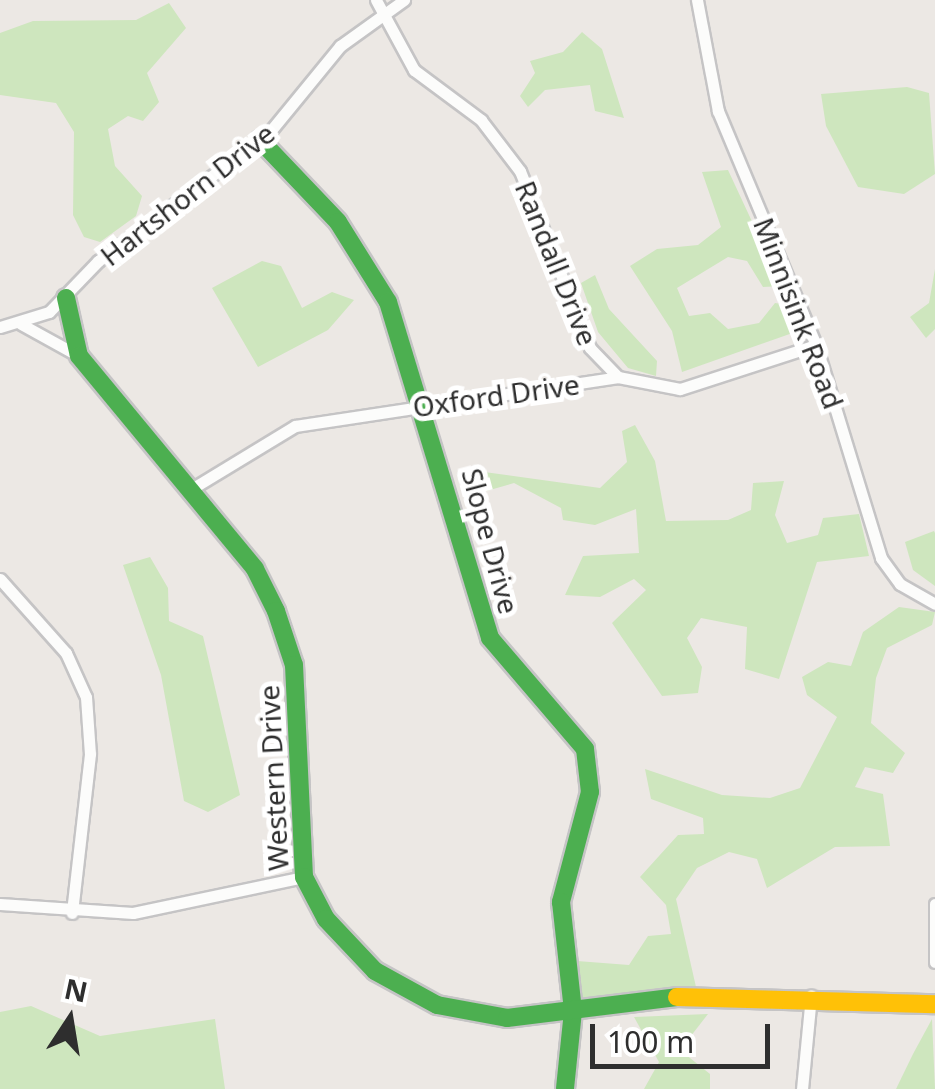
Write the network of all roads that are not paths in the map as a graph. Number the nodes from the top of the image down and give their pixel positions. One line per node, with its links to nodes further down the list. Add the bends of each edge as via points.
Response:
1 (376, 0): 4 (street, Randall Drive)
2 (404, 0): 4 (street, Hartshorn Drive)
3 (698, 0): 9 (street, Minnisink Road, via 718,110)
4 (384, 13): 5 (street, Hartshorn Drive, via 328,58); 11 (street, Randall Drive, via 414,70 480,120 520,171 590,348)
5 (260, 140): 6 (street, Hartshorn Drive, via 98,262); 12 (street, Slope Drive, via 365,263)
6 (66, 298): 7 (street, Hartshorn Drive); 10 (street, Western Drive)
7 (21, 324): 8 (street, Hartshorn Drive); 10 (street, Western Drive)
8 (0, 327)
9 (816, 345): 11 (street, Oxford Drive, via 680,389); 15 (street, Minnisink Road, via 880,558 900,584)
10 (79, 356): 13 (street, Western Drive)
11 (618, 377): 12 (street, Oxford Drive)
12 (426, 406): 13 (street, Oxford Drive, via 270,435); 23 (street, Slope Drive, via 490,638 586,749 590,792 560,902)
13 (188, 491): 16 (street, Western Drive, via 255,570 294,666)
14 (0, 579): 19 (street, via 66,652 86,697 90,754)
15 (935, 604)
16 (304, 876): 19 (street, via 133,914); 23 (street, Western Drive, via 341,938 416,996 496,1018)
17 (0, 904): 19 (street)
18 (935, 904): 20 (street)
19 (72, 914)
20 (935, 962)
21 (811, 995): 22 (street, Western Drive); 23 (street, Western Drive, via 703,994); 25 (street)
22 (935, 1004)
23 (573, 1011): 24 (street, Slope Drive)
24 (565, 1089)
25 (802, 1089)

